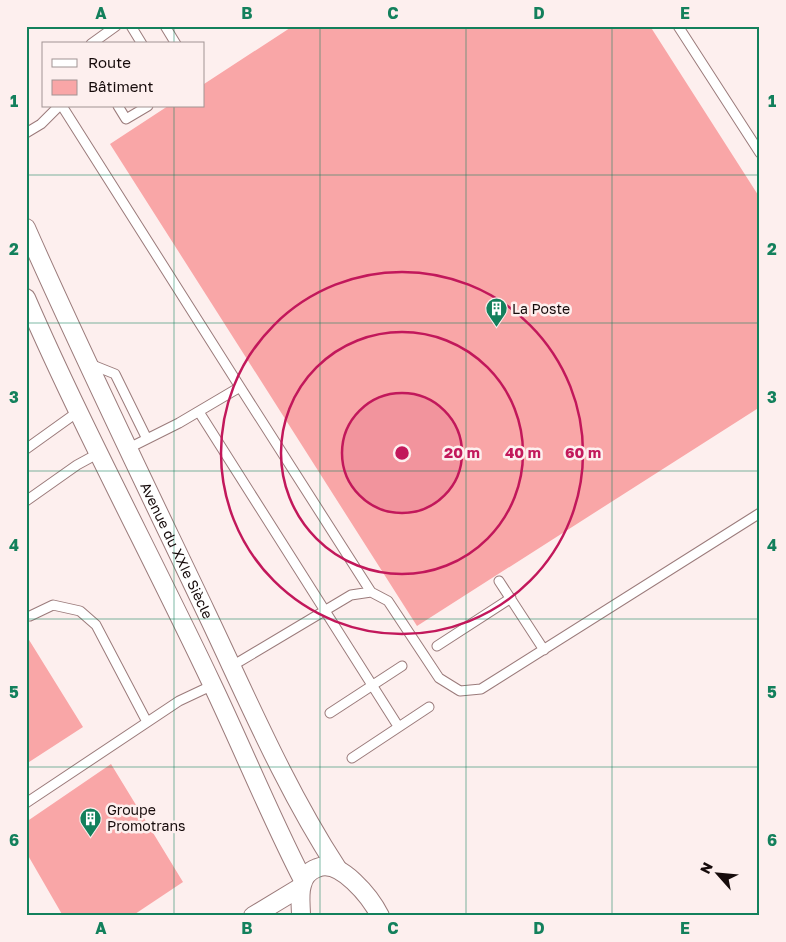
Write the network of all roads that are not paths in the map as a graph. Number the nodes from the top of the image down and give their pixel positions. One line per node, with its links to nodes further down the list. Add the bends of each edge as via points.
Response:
1 (116, 26): 5 (lane)
2 (131, 26): 6 (lane)
3 (166, 26): 7 (lane)
4 (678, 26): 13 (lane)
5 (94, 42)
6 (141, 42)
7 (175, 42)
8 (59, 108): 12 (lane, via 42,124)
9 (62, 108): 17 (lane)
10 (119, 108): 11 (lane, via 126,119)
11 (145, 108)
12 (26, 133)
13 (760, 153)
14 (26, 228): 16 (street, Avenue du XXIe Siècle)
15 (26, 298): 18 (street, Avenue du XXIe Siècle)
16 (88, 364): 20 (lane, via 115,374); 21 (street, Avenue du XXIe Siècle)
17 (240, 387): 19 (lane); 27 (lane)
18 (79, 411): 22 (lane); 23 (street, Avenue du XXIe Siècle)
19 (199, 412): 20 (lane); 29 (lane)
20 (147, 439): 21 (lane)
21 (129, 448): 33 (street, Avenue du XXIe Siècle)
22 (26, 449)
23 (99, 453): 24 (lane); 35 (street, Avenue du XXIe Siècle)
24 (26, 501)
25 (760, 513): 32 (lane)
26 (499, 581): 28 (lane)
27 (371, 592): 29 (lane, via 351,595); 32 (lane, via 388,601 439,678 460,691 481,689)
28 (511, 598): 31 (lane); 32 (lane)
29 (326, 610): 33 (lane); 36 (lane)
30 (30, 616): 39 (lane, via 53,605 80,611 96,625)
31 (438, 646)
32 (544, 650)
33 (232, 666): 43 (street, Avenue du XXIe Siècle, via 313,832)
34 (402, 666): 36 (lane)
35 (213, 685): 39 (lane, via 178,701); 44 (street, Avenue du XXIe Siècle)
36 (372, 686): 38 (lane); 40 (lane)
37 (429, 707): 40 (lane)
38 (330, 713)
39 (146, 722): 42 (lane)
40 (398, 726): 41 (lane)
41 (352, 758)
42 (26, 803)
43 (337, 868): 44 (street, via 322,866 309,871); 47 (street, Avenue du XXIe Siècle, via 374,904)
44 (302, 884): 45 (street); 46 (street)
45 (253, 916)
46 (301, 916)
47 (380, 916)

